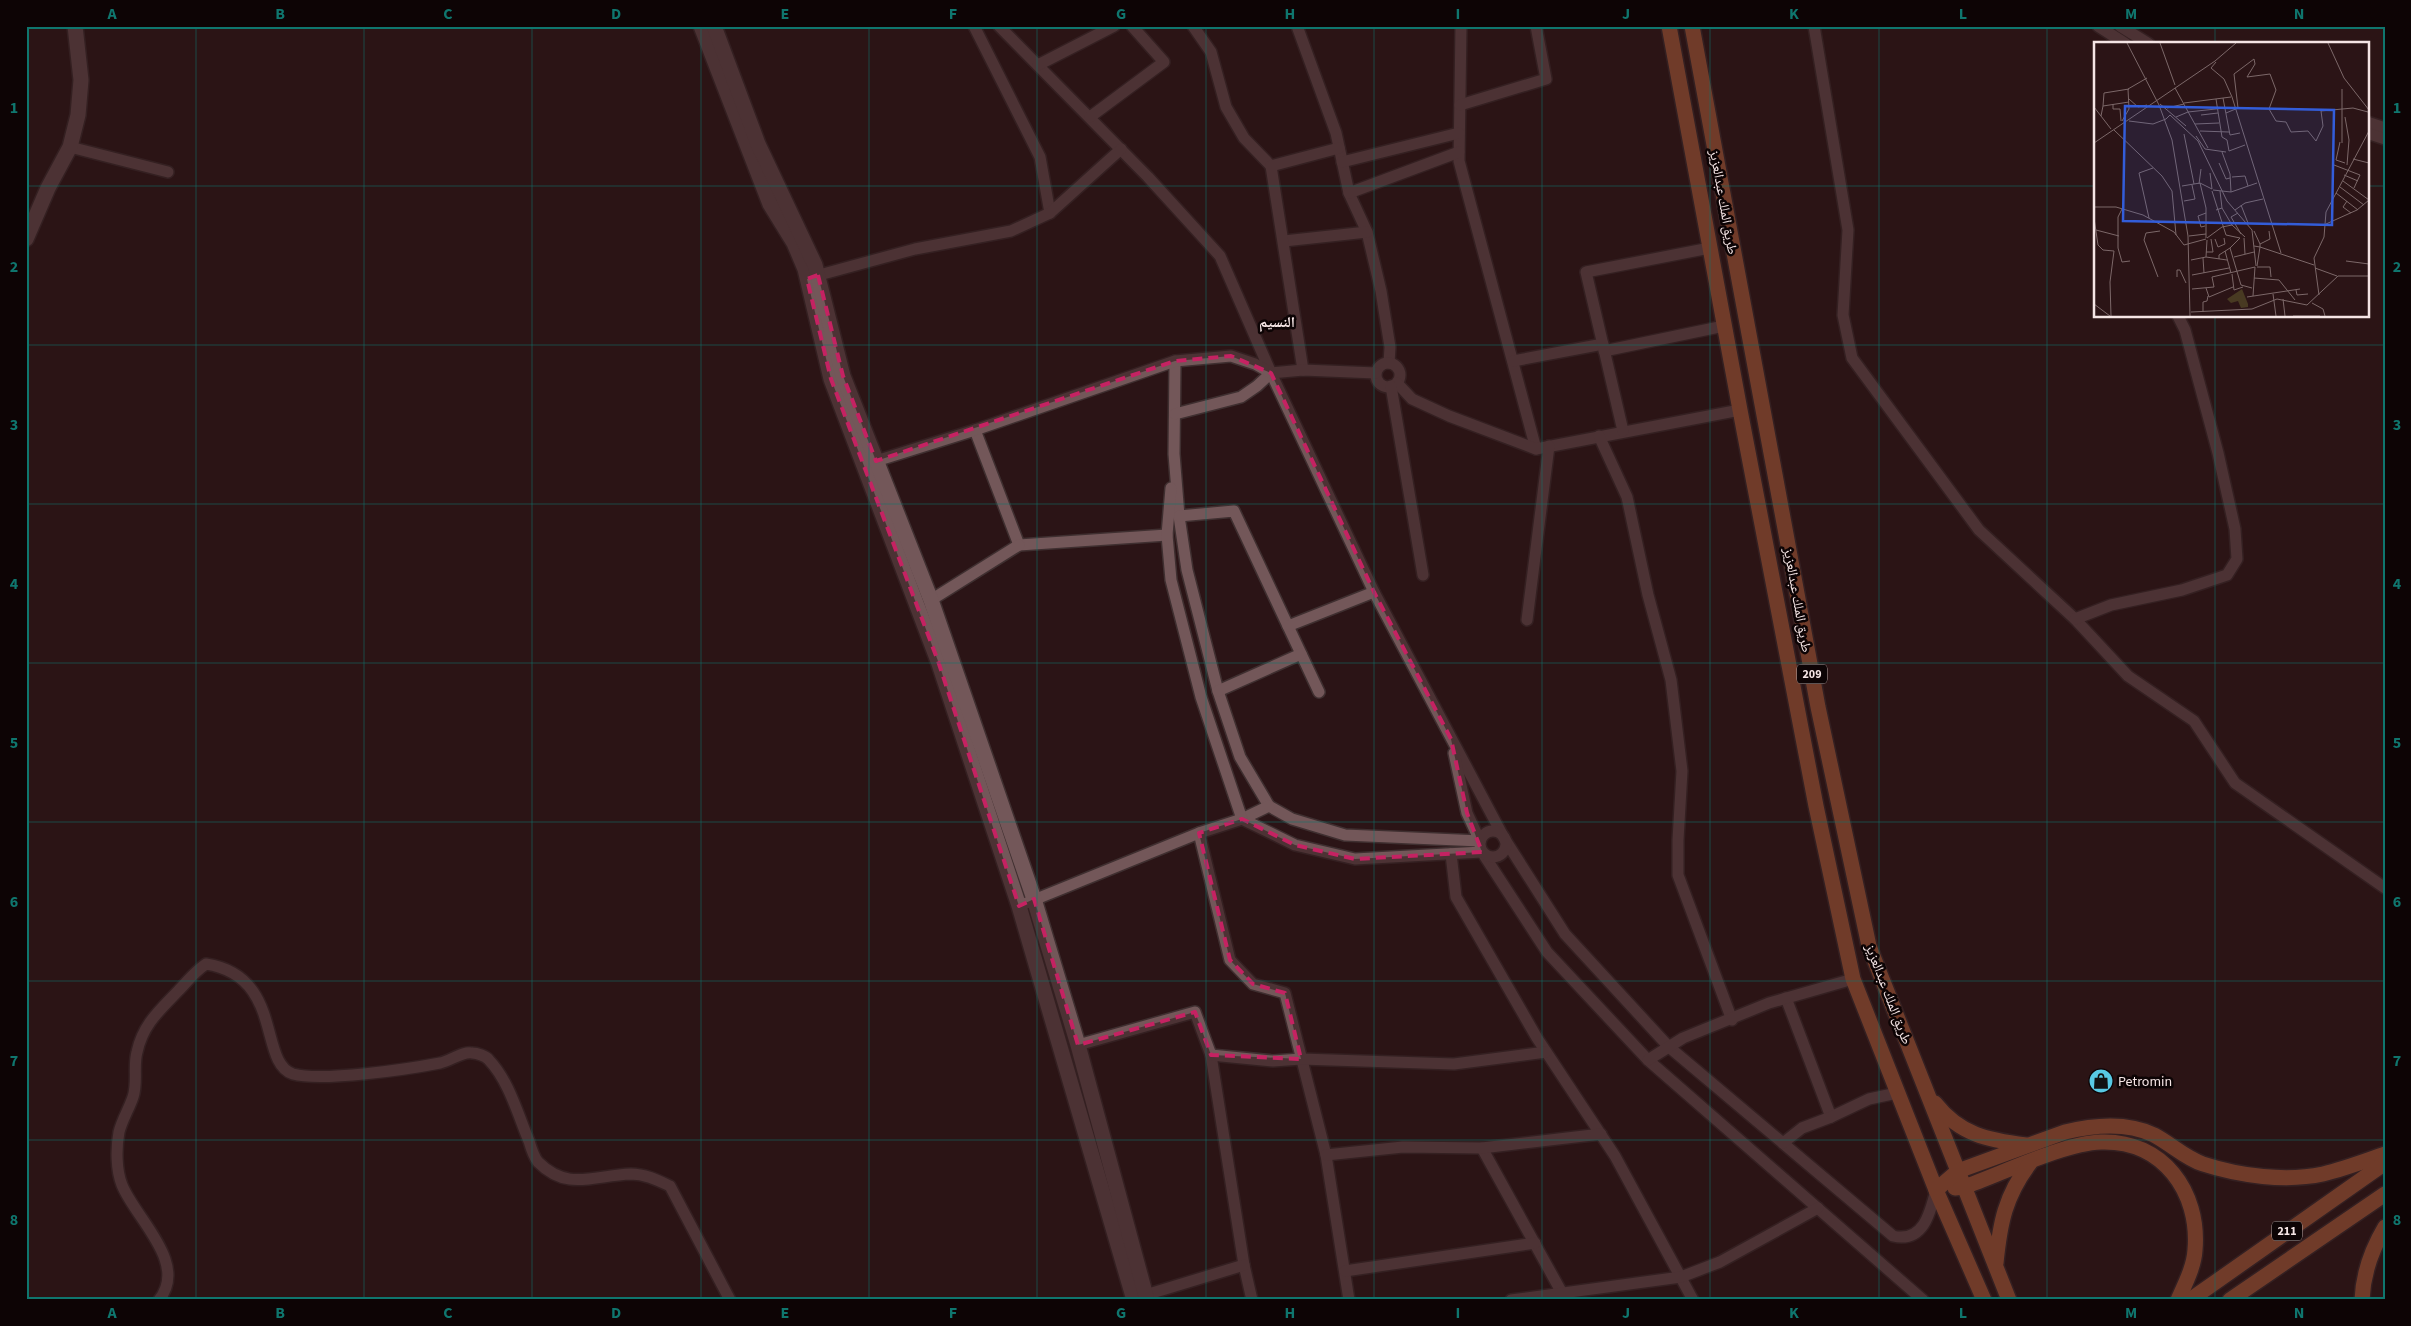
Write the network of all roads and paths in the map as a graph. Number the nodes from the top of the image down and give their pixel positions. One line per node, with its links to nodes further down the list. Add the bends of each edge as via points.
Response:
1 (75, 26): 27 (street, via 81,80 78,115)
2 (700, 26): 40 (street, via 770,204)
3 (714, 26): 40 (street)
4 (974, 26): 35 (street, via 1040,157)
5 (999, 26): 19 (street)
6 (1114, 26): 19 (street)
7 (1132, 26): 21 (street, via 1164,62)
8 (1193, 26): 32 (street, via 1211,52 1226,107 1244,138)
9 (1297, 26): 28 (street)
10 (1461, 26): 20 (street)
11 (1536, 26): 20 (street, via 1546,79)
12 (1669, 26): 39 (main road, طريق الملك عبدالعزيز / 209)
13 (1692, 26): 92 (main road, طريق الملك عبدالعزيز / 209, via 1818,707 1869,946)
14 (1814, 26): 67 (street, via 1848,230 1843,315 1852,358 1978,530)
15 (2098, 26): 17 (street)
16 (2120, 26): 18 (street)
17 (2111, 39)
18 (2146, 42)
19 (1038, 65): 21 (street)
20 (1460, 105): 24 (street)
21 (1090, 117): 29 (street)
22 (2368, 122): 23 (street)
23 (2385, 128)
24 (1459, 133): 30 (street); 31 (street)
25 (2368, 133): 26 (street)
26 (2385, 139)
27 (70, 147): 33 (street); 37 (street)
28 (1339, 148): 31 (street); 32 (street)
29 (1121, 149): 35 (street); 48 (street, via 1220,256)
30 (1459, 152): 34 (street); 44 (street)
31 (1342, 162): 34 (street)
32 (1271, 166): 38 (street)
33 (168, 172)
34 (1349, 193): 36 (street)
35 (1050, 213): 40 (street, via 1010,231 914,249)
36 (1367, 232): 38 (street); 46 (street, via 1382,291 1390,347)
37 (26, 240)
38 (1284, 240): 47 (street)
39 (1710, 248): 42 (main road, طريق الملك عبدالعزيز / 209); 43 (street, via 1586,272)
40 (812, 277): 59 (street); 81 (street, via 831,380 938,661)
41 (2179, 318): 67 (street, via 2218,453 2235,529 2237,559 2227,575 2182,590 2111,605)
42 (1724, 326): 43 (street); 51 (main road, طريق الملك عبدالعزيز / 209)
43 (1603, 347): 44 (street); 54 (street)
44 (1513, 360): 57 (street)
45 (1175, 361): 48 (street, via 1231,356); 52 (street); 53 (street)
46 (1389, 363): 49 (street, via 1381,365); 50 (street, via 1399,370 1400,377)
47 (1303, 370): 48 (street); 49 (street)
48 (1271, 373): 52 (street, via 1241,397); 64 (street)
49 (1376, 373): 50 (street, via 1378,383)
50 (1394, 385): 57 (street, via 1449,416); 63 (street)
51 (1740, 410): 54 (street); 82 (main road, طريق الملك عبدالعزيز / 209, via 1816,806)
52 (1176, 414): 58 (street)
53 (975, 430): 59 (street); 62 (street)
54 (1623, 431): 55 (street)
55 (1599, 436): 56 (street); 84 (street, via 1627,498 1671,680 1682,771 1678,875)
56 (1549, 446): 57 (street); 66 (street)
57 (1536, 449)
58 (1174, 454): 60 (street); 61 (street)
59 (876, 461): 65 (street)
60 (1179, 516): 68 (street, via 1234,511); 70 (street, via 1186,570)
61 (1167, 535): 62 (street); 74 (street, via 1171,580 1201,697)
62 (1019, 545): 65 (street)
63 (1423, 576)
64 (1374, 592): 68 (street); 72 (street)
65 (931, 600): 80 (street)
66 (1528, 620)
67 (2075, 620): 79 (street, via 2128,676 2194,721 2235,783)
68 (1288, 626): 69 (street)
69 (1301, 654): 70 (street); 71 (street)
70 (1218, 691): 73 (street, via 1240,757)
71 (1319, 692)
72 (1450, 739): 76 (street); 77 (street, via 1467,813)
73 (1269, 806): 74 (street); 77 (street, via 1292,819 1345,835)
74 (1242, 819): 75 (street); 78 (street, via 1295,845 1355,859)
75 (1199, 833): 80 (street); 89 (street, via 1230,960 1253,984 1284,993)
76 (1504, 838): 77 (street, via 1488,832); 77 (street, via 1504,850 1500,855 1488,856); 86 (street, via 1565,934)
77 (1481, 846): 78 (street); 90 (street, via 1547,952)
78 (1451, 854): 87 (street, via 1456,896)
79 (2385, 888)
80 (1034, 899): 81 (street); 85 (street)
81 (1019, 906): 114 (street)
82 (1853, 979): 83 (street); 91 (main road, طريق الملك عبدالعزيز / 209)
83 (1786, 998): 84 (street); 93 (street)
84 (1732, 1020): 86 (street, via 1683,1038)
85 (1078, 1045): 88 (street, via 1195,1012); 114 (street)
86 (1669, 1047): 90 (street); 95 (street)
87 (1546, 1052): 89 (street, via 1454,1064); 94 (street)
88 (1211, 1055): 89 (street); 109 (street)
89 (1301, 1059): 99 (street)
90 (1648, 1060): 106 (street)
91 (1897, 1093): 93 (street, via 1869,1099); 104 (main road, طريق الملك عبدالعزيز / 209)
92 (1928, 1094): 96 (main road, via 1944,1114 1962,1128 1997,1141); 102 (main road, طريق الملك عبدالعزيز / 209)
93 (1830, 1117): 95 (street, via 1802,1128)
94 (1601, 1134): 97 (street); 112 (street)
95 (1783, 1143): 104 (street, via 1893,1236 1904,1238 1916,1234 1930,1214)
96 (2028, 1146): 98 (main road, via 2083,1127 2128,1127 2154,1135 2202,1163 2261,1176 2322,1174); 102 (main road)
97 (1482, 1148): 99 (street, via 1403,1147); 108 (street)
98 (2385, 1154)
99 (1326, 1155): 111 (street)
100 (2030, 1163): 103 (main road); 110 (main road, via 2010,1193 2003,1214); 124 (main road, via 2081,1145 2101,1142 2124,1144 2160,1160 2178,1179 2190,1199 2195,1221 2195,1252)
101 (2385, 1163): 125 (main road, 211)
102 (1958, 1171): 103 (main road, طريق الملك عبدالعزيز / 209); 104 (main road)
103 (1964, 1187): 104 (main road); 110 (main road, طريق الملك عبدالعزيز / 209)
104 (1936, 1190): 122 (main road, طريق الملك عبدالعزيز / 209)
105 (2385, 1194): 126 (main road, 211)
106 (1818, 1208): 112 (street, via 1720,1262); 121 (street)
107 (2385, 1226): 127 (main road, via 2367,1266)
108 (1535, 1243): 111 (street); 113 (street)
109 (1244, 1264): 114 (street); 117 (street)
110 (1995, 1265): 123 (main road, طريق الملك عبدالعزيز / 209)
111 (1345, 1271): 118 (street)
112 (1681, 1277): 113 (street); 120 (street)
113 (1562, 1293): 119 (street)
114 (1138, 1299)
115 (159, 1300): 116 (street, via 166,1291 167,1272 159,1243 122,1185 117,1160 119,1132 134,1094 137,1050 147,1023 192,973 206,964 222,967 246,980 260,1002 280,1064 292,1073 313,1077 357,1073 442,1062 471,1052 488,1058 506,1087 536,1160 555,1176 574,1181 632,1174 653,1177 670,1186)
116 (730, 1300)
117 (1252, 1300)
118 (1349, 1300)
119 (1512, 1300)
120 (1693, 1300)
121 (1923, 1300)
122 (1984, 1300)
123 (2009, 1300)
124 (2178, 1300)
125 (2190, 1300)
126 (2230, 1300)
127 (2362, 1300)

